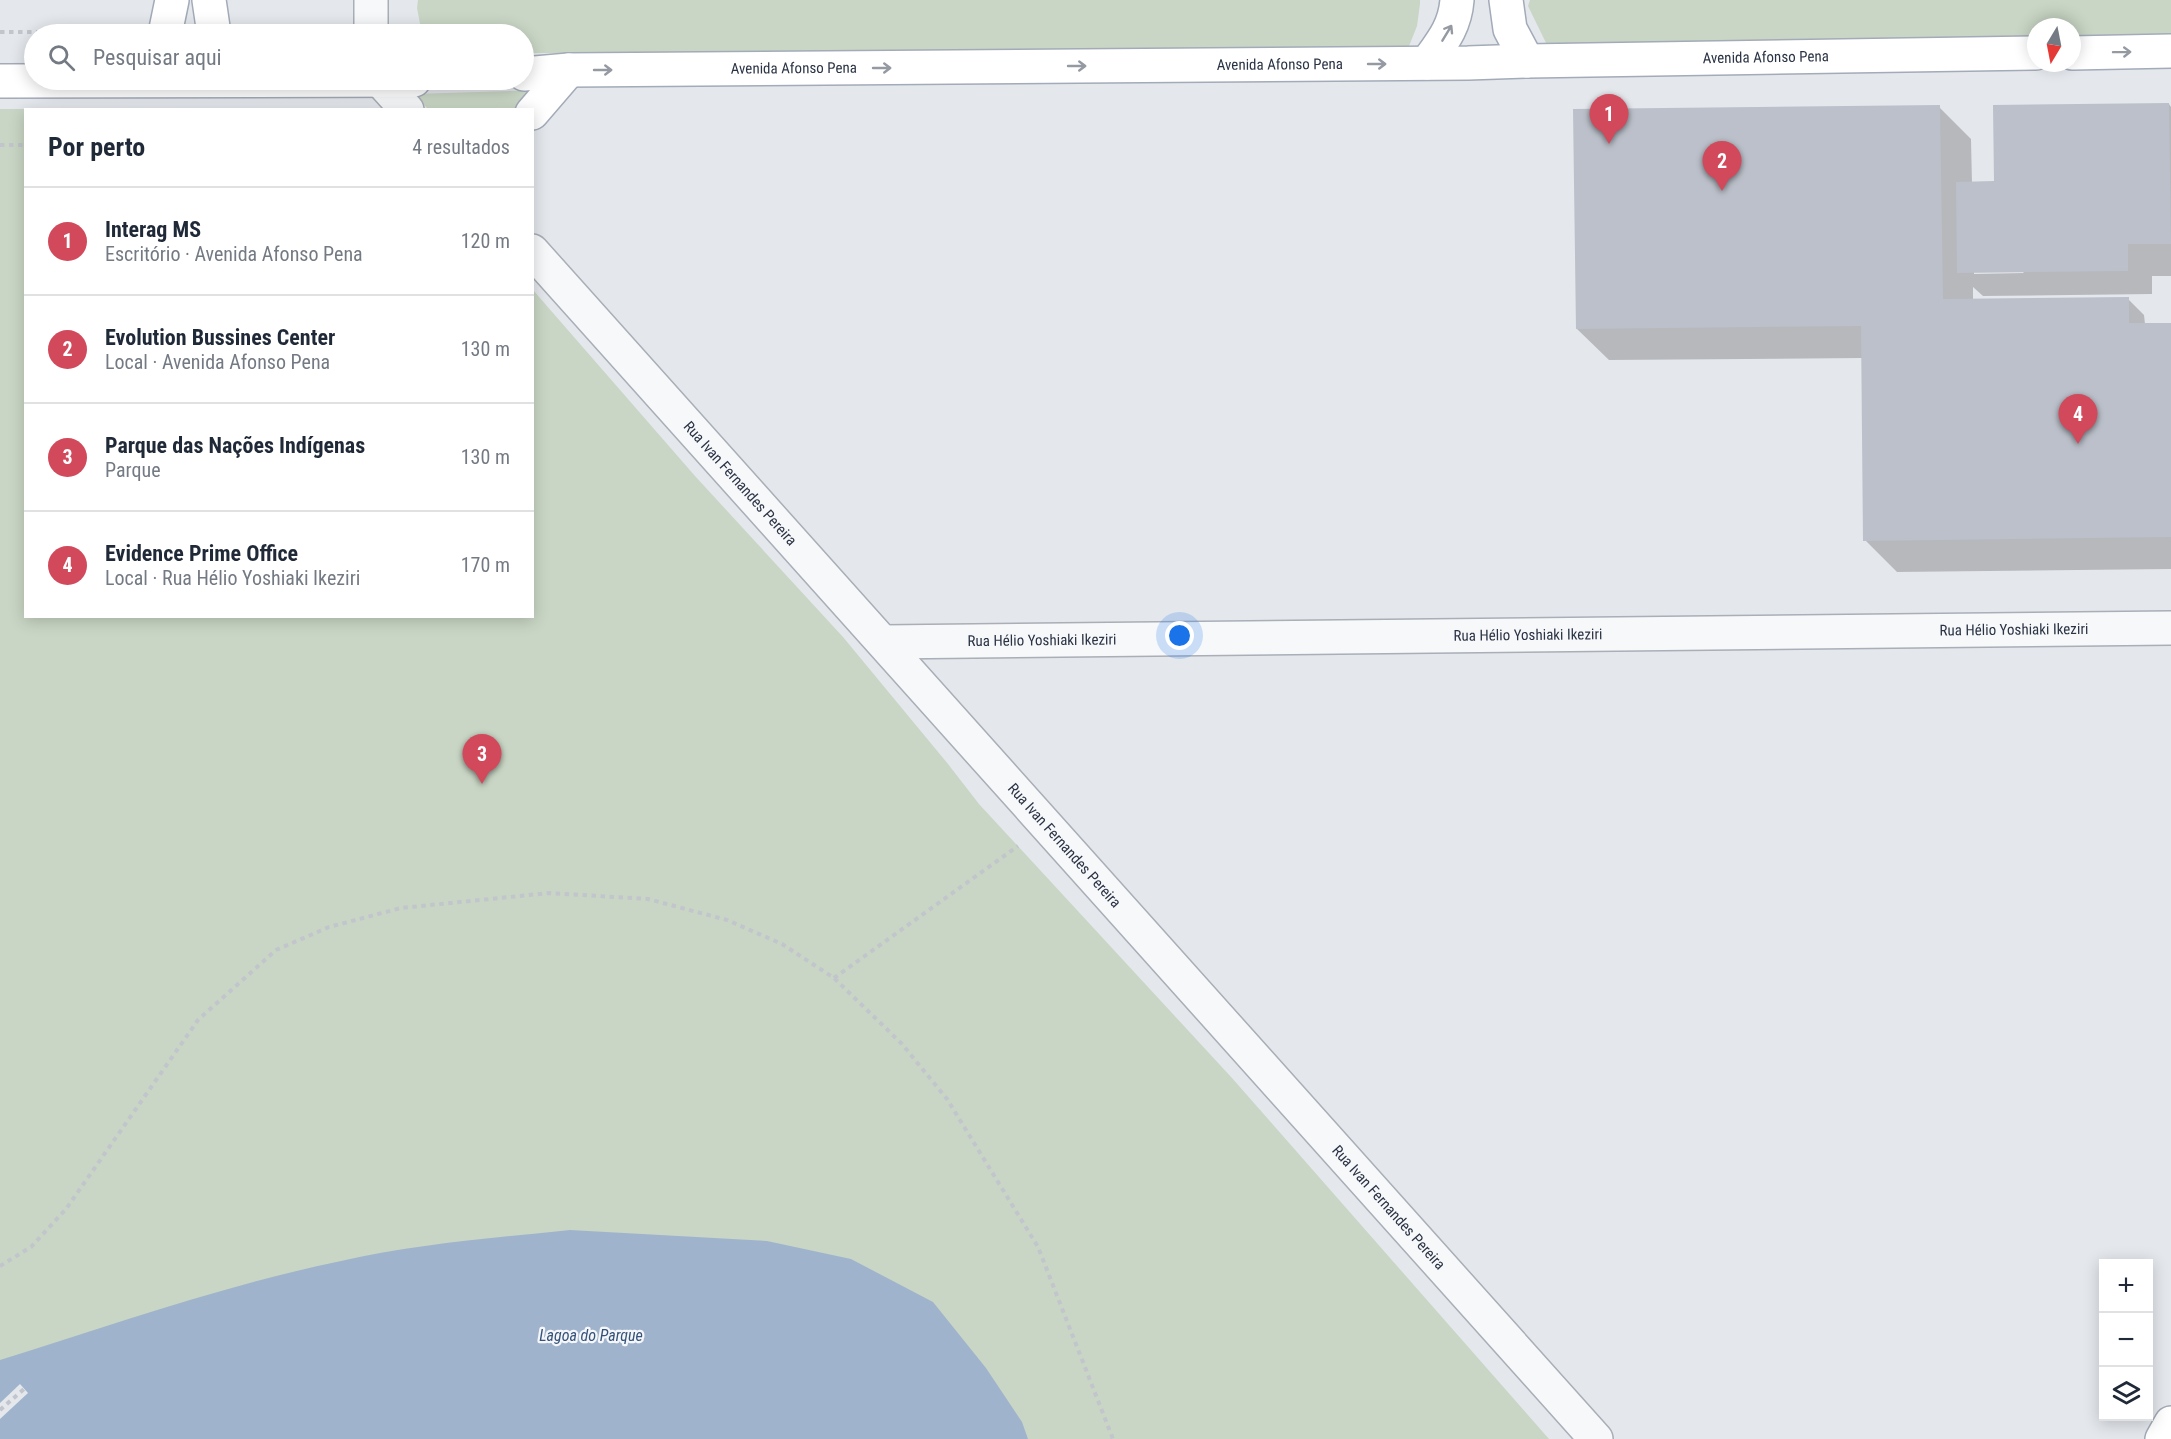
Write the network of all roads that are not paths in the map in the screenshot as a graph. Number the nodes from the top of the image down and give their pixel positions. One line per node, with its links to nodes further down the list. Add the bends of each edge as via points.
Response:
1 (172, 0): 6 (main road)
2 (208, 0): 7 (main road)
3 (371, 0): 8 (street)
4 (1457, 0): 13 (main road, one-way to 4, via 1450,29)
5 (1506, 0): 12 (main road, via 1510,29)
6 (167, 24)
7 (212, 24)
8 (371, 24)
9 (2171, 51): 11 (main road, one-way to 9)
10 (2027, 53): 12 (main road, Avenida Afonso Pena)
11 (2081, 53)
12 (1527, 61): 13 (main road, Avenida Afonso Pena)
13 (1427, 63): 14 (main road, Avenida Afonso Pena, one-way to 13)
14 (569, 70): 15 (main road, Avenida Afonso Pena); 20 (main road)
15 (534, 73)
16 (0, 81): 17 (main road)
17 (24, 81)
18 (389, 90): 19 (street)
19 (405, 108)
20 (534, 111)
21 (534, 253): 23 (street, Rua Ivan Fernandes Pereira)
22 (2171, 628): 23 (street, Rua Hélio Yoshiaki Ikeziri)
23 (884, 642): 25 (street, Rua Ivan Fernandes Pereira)
24 (2171, 1423): 26 (main road)
25 (1596, 1439)
26 (2162, 1439)

